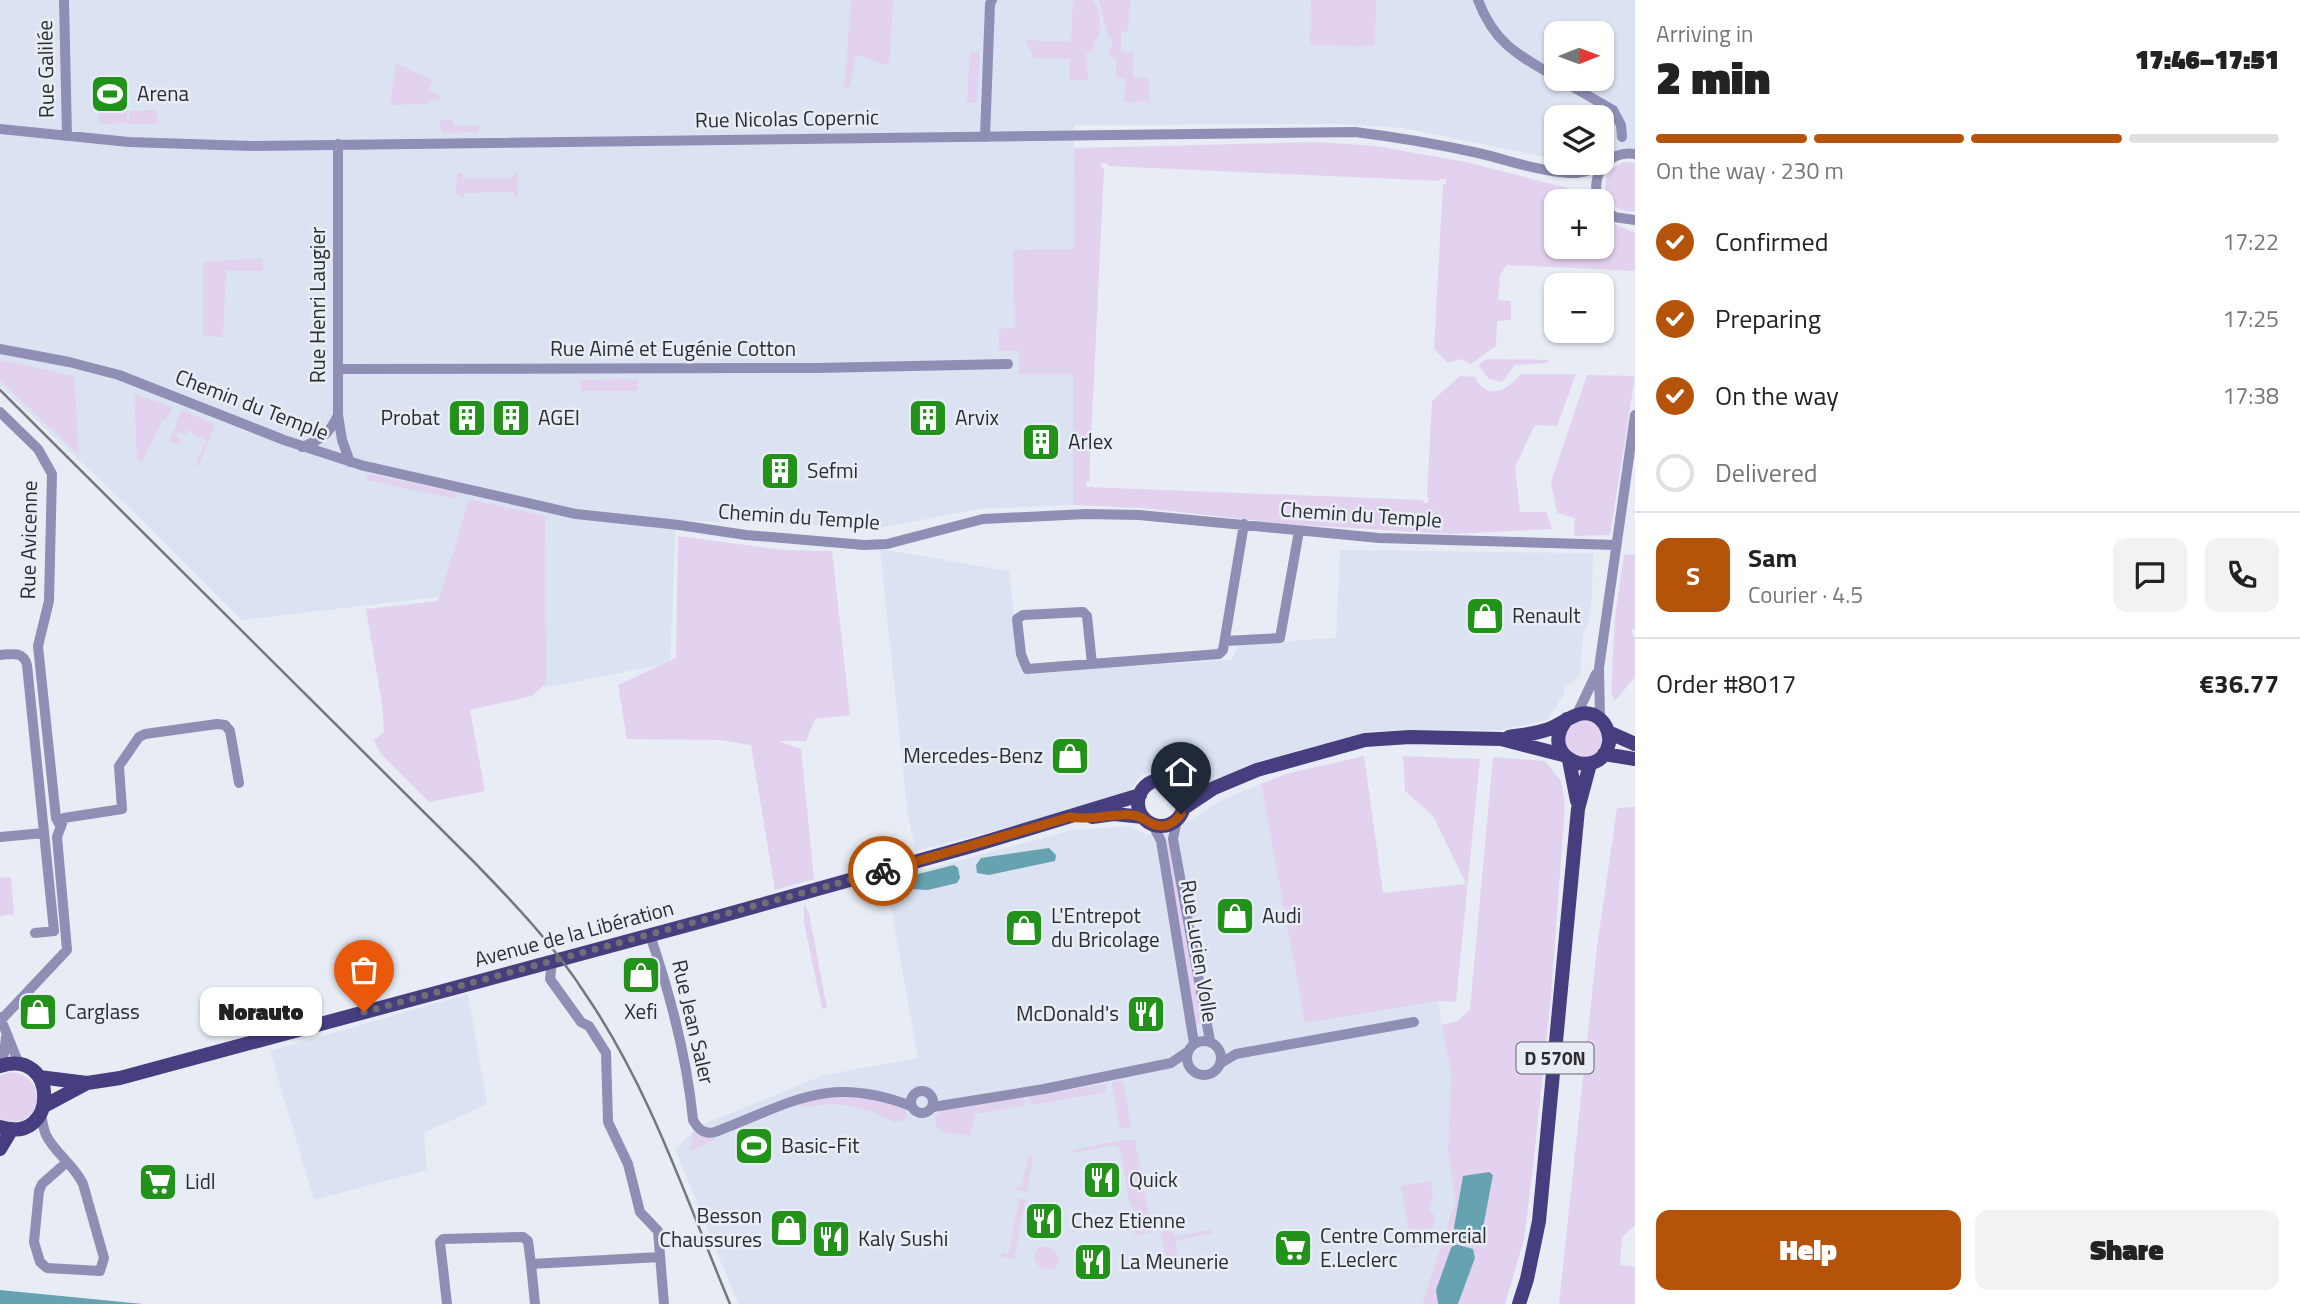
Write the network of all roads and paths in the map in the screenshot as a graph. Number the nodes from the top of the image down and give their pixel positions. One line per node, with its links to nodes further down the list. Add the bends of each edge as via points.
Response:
1 (64, 0): 7 (street, Rue Galilée)
2 (992, 0): 8 (street)
3 (1478, 0): 4 (street, via 1497,37)
4 (1544, 70)
5 (1580, 91): 9 (street, via 1613,110)
6 (0, 129): 7 (street, Rue Nicolas Copernic)
7 (67, 136): 10 (street, Rue Nicolas Copernic, via 169,144)
8 (985, 137): 10 (street, Rue Nicolas Copernic); 14 (street, Rue Nicolas Copernic, via 1355,132)
9 (1622, 137): 11 (street); 12 (street)
10 (338, 144): 21 (street, Rue Henri Laugier)
11 (1614, 153)
12 (1635, 153): 13 (street)
13 (1614, 158)
14 (1544, 170)
15 (1574, 175): 16 (street)
16 (1593, 189)
17 (1614, 217): 18 (street)
18 (1635, 220)
19 (0, 349): 25 (street, Chemin du Temple, via 119,375)
20 (1009, 364): 21 (street, Rue Aimé et Eugénie Cotton)
21 (338, 369): 23 (street, Rue Henri Laugier)
22 (0, 412): 51 (street, Rue Avicenne, via 38,449 52,474 49,601 38,646 56,818)
23 (338, 415): 25 (street, via 331,431); 26 (street, Rue Henri Laugier)
24 (1635, 415): 29 (street)
25 (302, 447): 26 (street, Chemin du Temple)
26 (350, 462): 27 (street, Chemin du Temple, via 576,514 850,544 887,544 983,519 1112,515)
27 (1244, 524): 28 (street, Chemin du Temple); 30 (street)
28 (1299, 531): 29 (street, Chemin du Temple, via 1422,540); 30 (street, via 1280,638)
29 (1616, 545): 33 (street)
30 (1225, 641): 32 (street, via 1219,654)
31 (0, 656): 52 (street, via 19,654 27,665)
32 (1093, 664): 32 (street, via 1027,668 1017,619 1083,612)
33 (1599, 668): 34 (street); 35 (street)
34 (1572, 717): 35 (main road, via 1585,713); 37 (main road, via 1549,730); 40 (main road, via 1559,732)
35 (1600, 719): 36 (main road)
36 (1608, 732): 38 (main road); 39 (main road)
37 (1501, 739): 40 (main road); 43 (main road, via 1365,740)
38 (1635, 744)
39 (1604, 754): 41 (main road); 42 (main road)
40 (1566, 757): 42 (main road); 47 (main road, D 570N)
41 (1635, 759)
42 (1590, 764): 47 (main road, D 570N)
43 (1233, 779): 45 (main road); 48 (main road, via 1198,797)
44 (239, 783): 51 (street, via 225,725 145,734 119,766 122,809 65,818)
45 (1178, 788): 46 (main road, via 1158,780); 48 (main road, via 1182,794)
46 (1140, 795): 49 (main road, Avenue de la Libération); 50 (main road, via 1138,802)
47 (1578, 809): 85 (main road, D 570N, via 1539,1221)
48 (1180, 814): 50 (main road, via 1166,826); 62 (street, via 1174,839)
49 (1070, 817): 50 (main road, Avenue de la Libération, via 1114,814); 55 (main road, Avenue de la Libération)
50 (1148, 821): 63 (street, Rue Lucien Volle, via 1161,841)
51 (61, 827): 59 (street, Rue Avicenne, via 57,837 67,950)
52 (44, 833): 53 (street); 54 (street, via 54,931)
53 (0, 837)
54 (35, 933)
55 (650, 935): 56 (main road, Avenue de la Libération); 73 (street, Rue Jean Saler, via 680,1043 693,1120 701,1130 710,1134 824,1091)
56 (552, 962): 57 (main road, Avenue de la Libération); 58 (street)
57 (534, 967): 58 (street); 72 (main road, Avenue de la Libération, via 183,1062)
58 (550, 979): 80 (street, via 607,1053 608,1122 628,1164 639,1212 658,1231)
59 (1, 1018): 61 (street)
60 (1414, 1022): 64 (street)
61 (6, 1034): 65 (street); 68 (street)
62 (1214, 1044): 63 (street, via 1205,1040); 64 (street); 67 (street, via 1221,1052)
63 (1191, 1048): 66 (street); 70 (street)
64 (1236, 1054): 67 (street)
65 (0, 1060)
66 (1171, 1063): 70 (street); 74 (street, via 1044,1089)
67 (1221, 1063): 70 (street, via 1208,1075)
68 (19, 1064): 69 (main road); 71 (main road)
69 (0, 1066)
70 (1191, 1070)
71 (39, 1077): 72 (main road, Avenue de la Libération); 75 (main road, via 46,1096)
72 (87, 1083): 75 (main road, Avenue de la Libération)
73 (913, 1100): 74 (street, via 920,1091 926,1092); 74 (street, via 915,1111 922,1114)
74 (933, 1104)
75 (43, 1110): 76 (main road, Avenue de la Libération, via 30,1125); 77 (street)
76 (11, 1128): 77 (street); 78 (main road)
77 (46, 1136): 79 (street)
78 (0, 1149)
79 (67, 1162): 79 (street, via 83,1184 104,1258 100,1271 47,1268 35,1249 39,1191)
80 (660, 1257): 81 (street); 84 (street)
81 (531, 1265): 82 (street, via 528,1241 523,1237 443,1239); 83 (street)
82 (447, 1304)
83 (535, 1304)
84 (664, 1304)
85 (1519, 1304)

